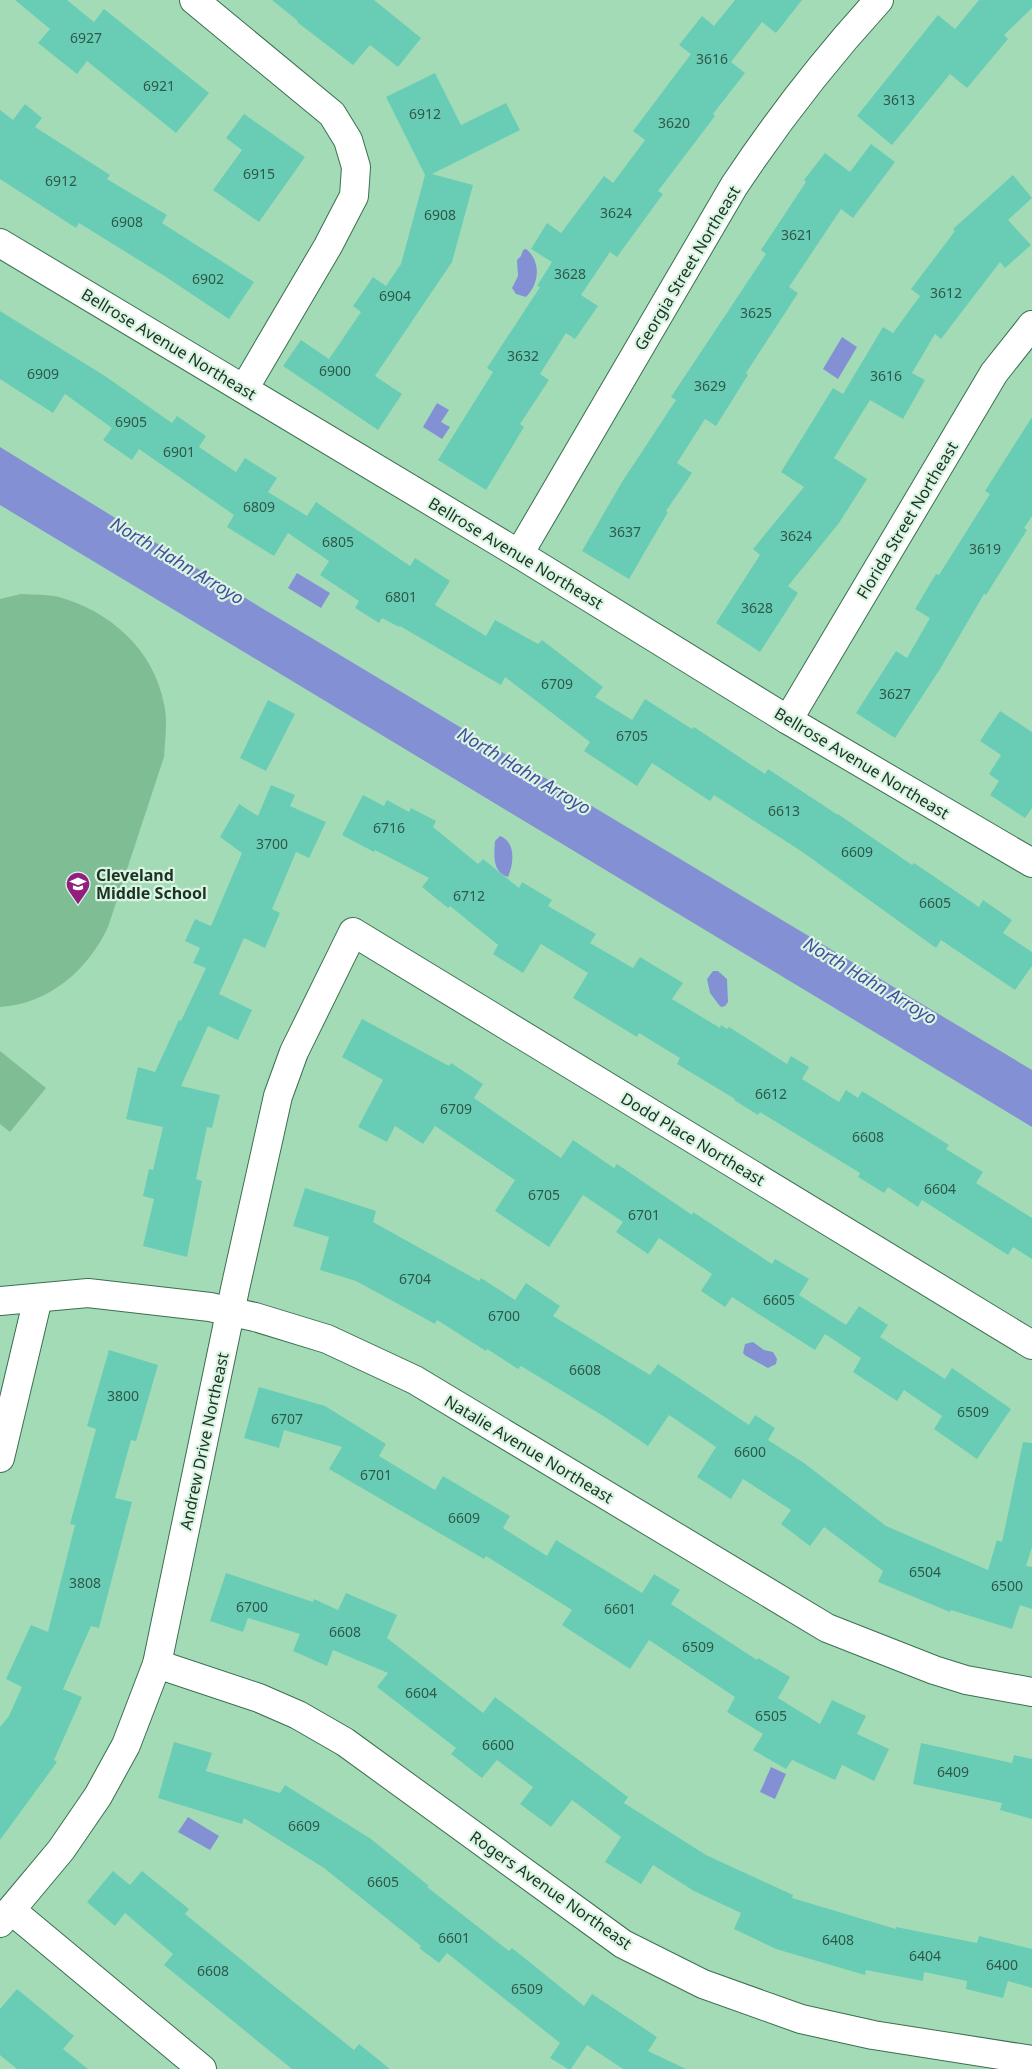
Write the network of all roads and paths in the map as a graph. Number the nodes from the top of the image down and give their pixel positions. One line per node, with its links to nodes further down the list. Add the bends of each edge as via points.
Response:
1 (194, 0): 5 (street, via 332,114 348,140 356,167 354,196)
2 (879, 0): 6 (street, Georgia Street Northeast, via 767,138 734,186)
3 (0, 243): 5 (street, Bellrose Avenue Northeast)
4 (1032, 325): 7 (street, Florida Street Northeast, via 994,373)
5 (244, 389): 6 (street, Bellrose Avenue Northeast)
6 (519, 554): 7 (street, Bellrose Avenue Northeast)
7 (788, 720): 8 (street, Bellrose Avenue Northeast)
8 (1032, 863)
9 (353, 932): 12 (street, Andrew Drive Northeast, via 294,1052 278,1096); 13 (street, Dodd Place Northeast)
10 (38, 1298): 11 (street, Natalie Avenue Northeast); 12 (street, Natalie Avenue Northeast, via 88,1292); 14 (street)
11 (0, 1301)
12 (231, 1312): 15 (street, Andrew Drive Northeast); 16 (street, Natalie Avenue Northeast, via 328,1339 416,1380 827,1628 966,1680)
13 (1032, 1345)
14 (0, 1458)
15 (157, 1664): 17 (street, Andrew Drive Northeast, via 126,1745 98,1796 61,1850); 18 (street, Rogers Avenue Northeast, via 259,1698 298,1715 344,1742 623,1944 703,1984 801,2019)
16 (1032, 1692)
17 (6, 1917): 19 (street)
18 (1032, 2060)
19 (202, 2069)

